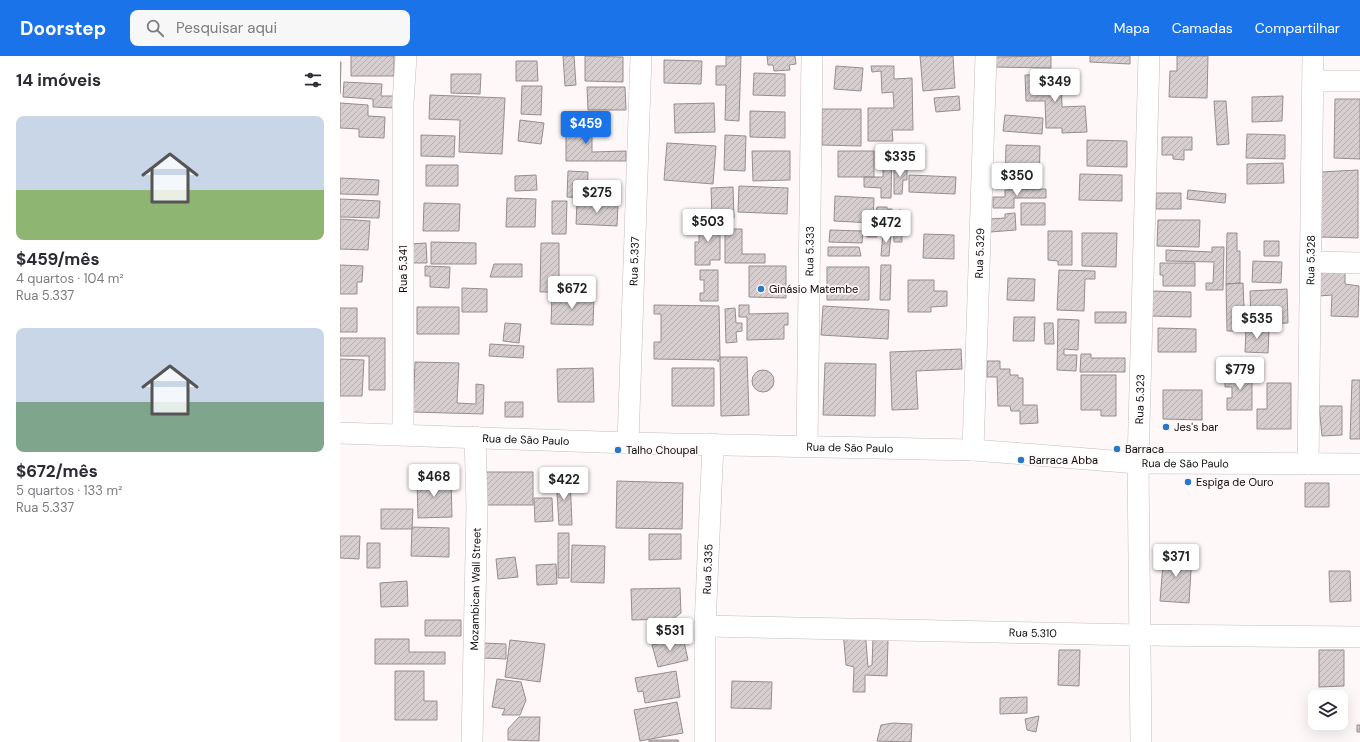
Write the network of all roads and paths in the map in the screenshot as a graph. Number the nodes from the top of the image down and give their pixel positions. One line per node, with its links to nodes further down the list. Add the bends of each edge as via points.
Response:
1 (406, 56): 12 (street, Rua 5.341, via 403,103)
2 (641, 56): 14 (street, Rua 5.337)
3 (812, 56): 16 (street, Rua 5.333)
4 (986, 56): 17 (street, Rua 5.329)
5 (1149, 56): 18 (street, Rua 5.323)
6 (1313, 56): 7 (street, Rua 5.328)
7 (1313, 81): 8 (street); 9 (street, Rua 5.328)
8 (1360, 81)
9 (1311, 262): 10 (street); 19 (street, Rua 5.328)
10 (1360, 263)
11 (340, 433): 12 (street, Rua de São Paulo)
12 (403, 434): 13 (street, Rua de São Paulo)
13 (475, 437): 14 (street, Rua de São Paulo); 24 (street, Mozambican Wall Street, via 477,508)
14 (628, 442): 15 (street, Rua de São Paulo)
15 (713, 444): 16 (street, Rua de São Paulo); 21 (street, Rua 5.335)
16 (807, 446): 17 (street, Rua de São Paulo)
17 (973, 450): 18 (street, Rua de São Paulo)
18 (1138, 463): 19 (street, Rua de São Paulo); 22 (street, Rua 5.323)
19 (1308, 464): 20 (street, Rua de São Paulo)
20 (1360, 464)
21 (705, 626): 22 (street, Rua 5.310); 25 (street, Rua 5.335)
22 (1141, 635): 23 (street, Rua 5.310); 26 (street, Rua 5.323)
23 (1360, 636)
24 (472, 742)
25 (705, 742)
26 (1141, 742)

